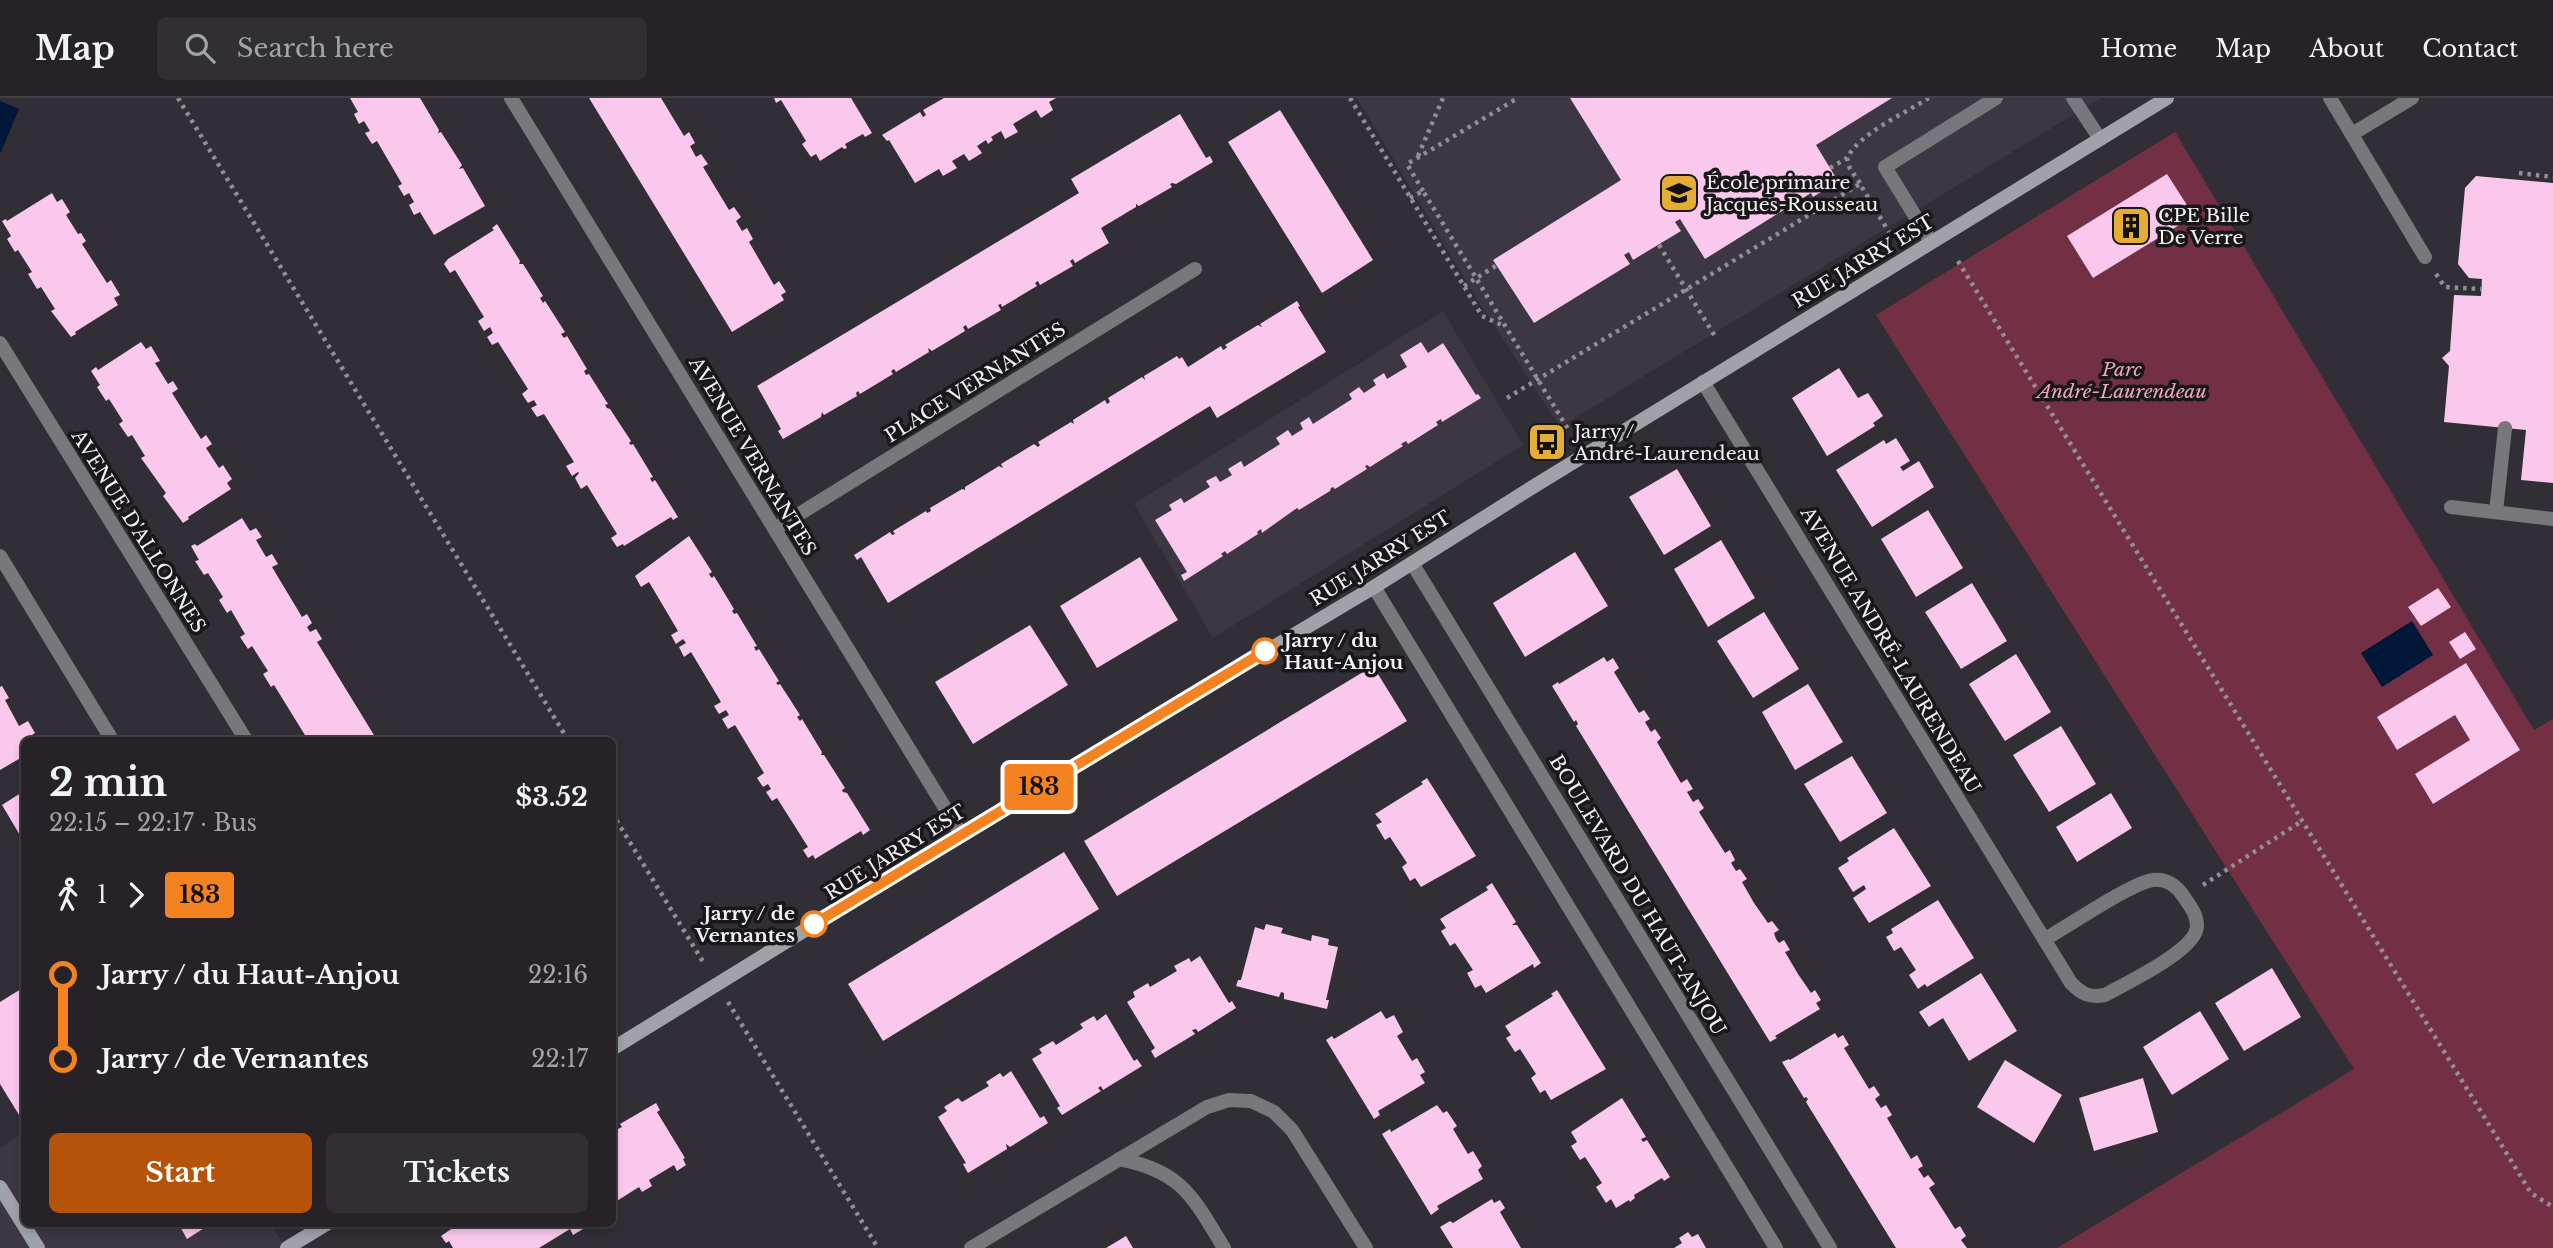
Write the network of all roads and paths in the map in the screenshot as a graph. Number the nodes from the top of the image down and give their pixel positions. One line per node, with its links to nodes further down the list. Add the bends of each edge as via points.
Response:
1 (178, 98): 50 (path)
2 (511, 98): 44 (street, AVENUE VERNANTES)
3 (1350, 98): 21 (path)
4 (1443, 98): 14 (path)
5 (1518, 98): 14 (path)
6 (1929, 98): 15 (path, via 1862,140)
7 (1996, 98): 23 (street, via 1885,167)
8 (2073, 98): 13 (street)
9 (2167, 98): 13 (street, RUE JARRY EST)
10 (2330, 98): 12 (street)
11 (2412, 98): 12 (street)
12 (2351, 134): 26 (street)
13 (2100, 139): 23 (street, RUE JARRY EST)
14 (1418, 157): 20 (path, via 1407,164)
15 (1847, 158): 16 (path); 19 (path)
16 (1830, 168)
17 (2519, 173): 18 (path)
18 (2553, 177)
19 (1860, 184): 22 (path); 32 (path)
20 (1423, 191): 21 (path); 29 (path)
21 (1410, 198): 30 (path)
22 (1889, 232)
23 (1931, 242): 37 (street, RUE JARRY EST)
24 (1659, 245): 32 (path)
25 (1958, 261): 52 (path)
26 (2428, 263): 31 (path, via 2445,287)
27 (1497, 265): 29 (path)
28 (1195, 269): 44 (street, PLACE VERNANTES)
29 (1476, 278): 30 (path); 33 (path)
30 (1464, 286): 33 (path, via 1482,316)
31 (2481, 289)
32 (1687, 290): 34 (path); 36 (path)
33 (1505, 326): 36 (path)
34 (1716, 338)
35 (0, 343): 49 (street, AVENUE D'ALLONNES)
36 (1538, 380): 38 (path); 40 (path)
37 (1703, 382): 46 (street, RUE JARRY EST); 55 (street, AVENUE ANDRÉ-LAURENDEAU)
38 (1507, 398)
39 (2505, 428): 42 (street)
40 (1568, 429)
41 (2451, 507): 42 (street)
42 (2496, 512): 43 (street)
43 (2553, 519)
44 (775, 528): 53 (street, AVENUE VERNANTES)
45 (0, 556): 48 (street)
46 (1412, 563): 47 (street, RUE JARRY EST); 71 (street, BOULEVARD DU HAUT-ANJOU)
47 (1374, 587): 53 (street, RUE JARRY EST); 70 (street)
48 (110, 737)
49 (244, 737)
50 (566, 737)
51 (616, 820): 56 (path)
52 (2302, 821): 54 (path); 60 (path, via 2531,1193)
53 (961, 834): 56 (street, RUE JARRY EST)
54 (2184, 897): 55 (street, via 2168,882 2146,881); 55 (street, AVENUE ANDRÉ-LAURENDEAU, via 2195,913 2193,937 2175,954 2105,995 2081,993)
55 (2045, 939)
56 (717, 985): 57 (street, RUE JARRY EST); 66 (path)
57 (616, 1047)
58 (1119, 1159): 67 (street); 68 (street, via 1146,1164 1185,1189); 69 (street, via 1207,1107 1229,1100 1251,1101 1274,1112 1292,1130)
59 (0, 1187): 61 (street)
60 (2553, 1207)
61 (21, 1221)
62 (25, 1227): 64 (street)
63 (322, 1227): 65 (street)
64 (38, 1248)
65 (288, 1248)
66 (878, 1248)
67 (971, 1248)
68 (1224, 1248)
69 (1366, 1248)
70 (1776, 1248)
71 (1830, 1248)

